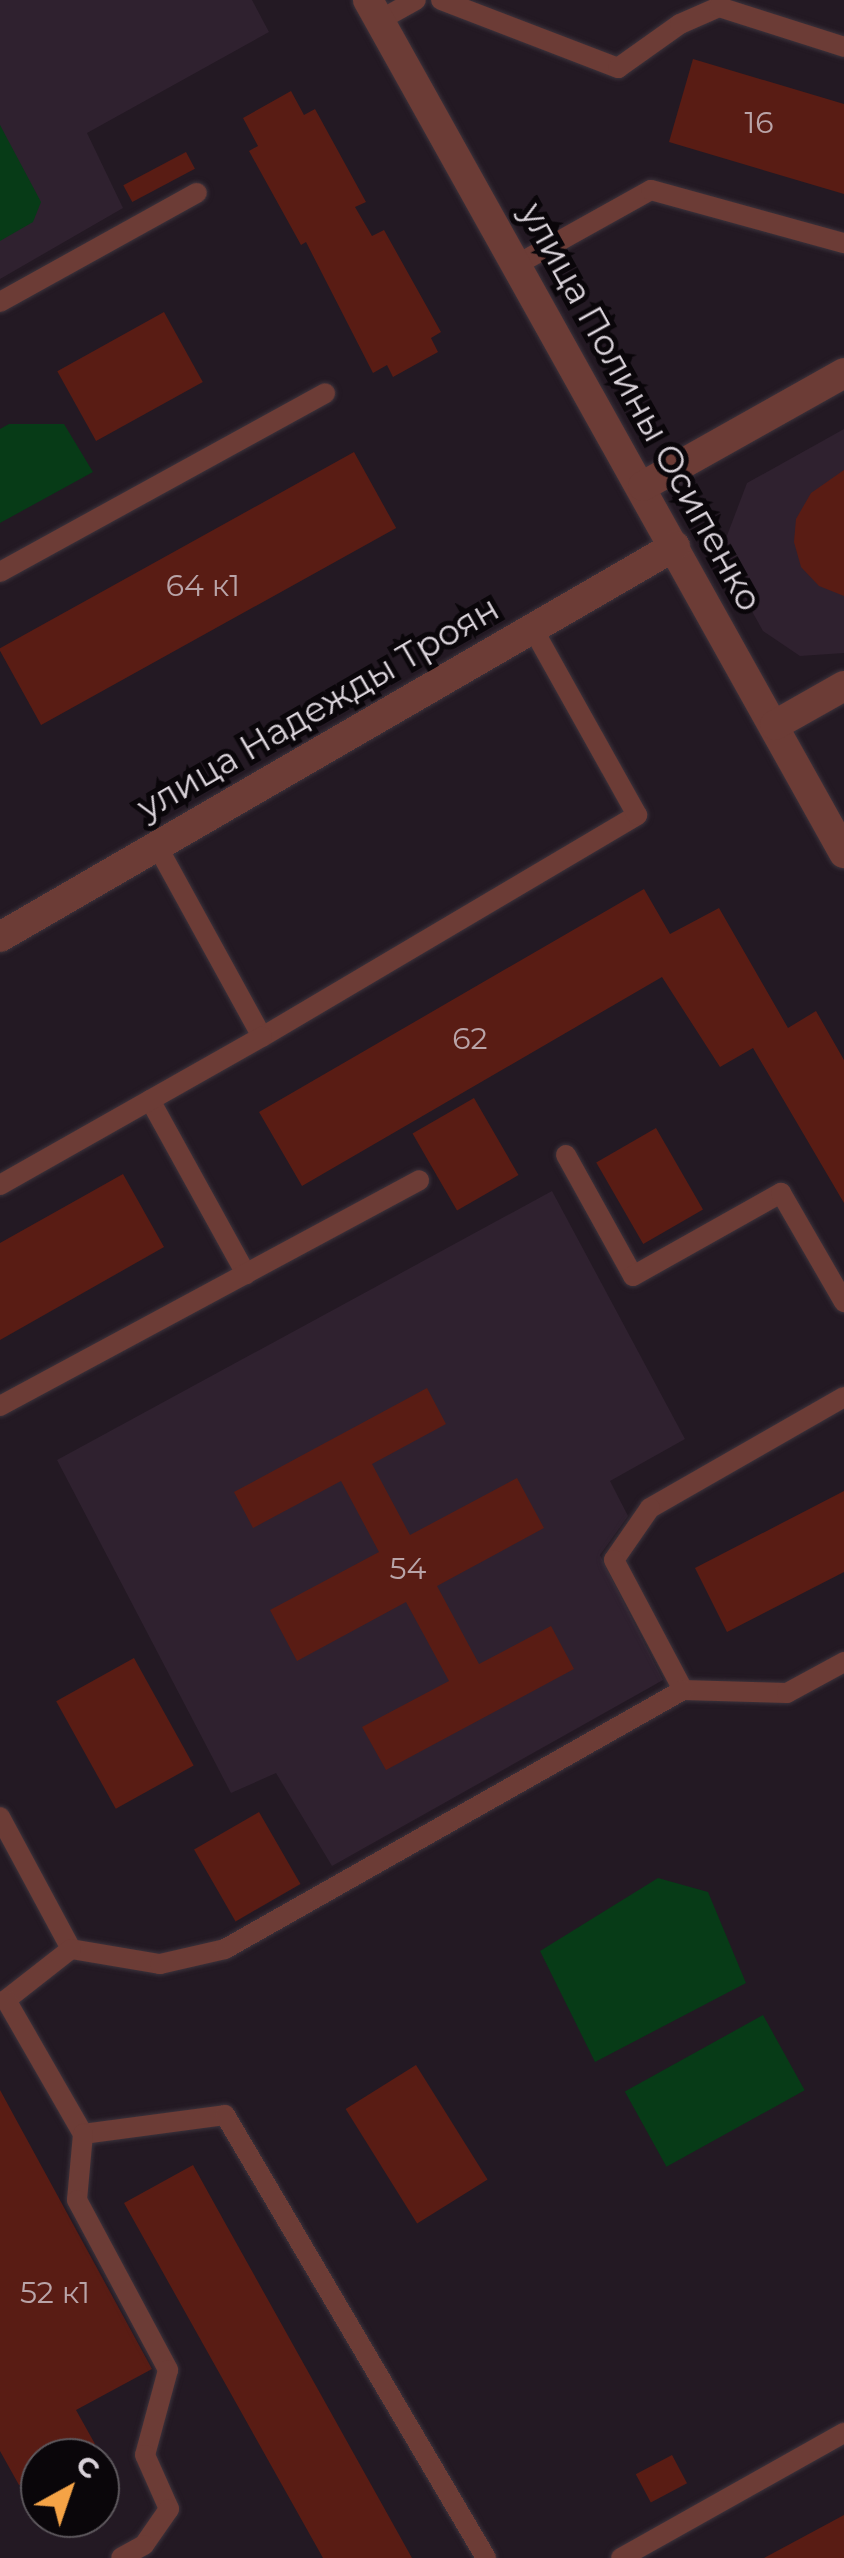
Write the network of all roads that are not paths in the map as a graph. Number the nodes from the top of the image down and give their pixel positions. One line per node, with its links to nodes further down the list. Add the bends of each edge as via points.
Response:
1 (416, 0): 3 (lane)
2 (441, 0): 4 (lane, via 618,68 680,24 719,7)
3 (374, 10): 7 (street, улица Полины Осипенко)
4 (844, 47)
5 (197, 194): 8 (lane)
6 (844, 242): 7 (lane, via 651,190)
7 (518, 264): 11 (street, улица Полины Осипенко)
8 (0, 302)
9 (844, 373): 11 (street)
10 (325, 393): 13 (lane)
11 (642, 486): 12 (street, улица Полины Осипенко)
12 (675, 546): 14 (street, улица Надежды Троян); 16 (street, улица Полины Осипенко)
13 (0, 572)
14 (532, 628): 17 (street, улица Надежды Троян); 20 (lane, via 637,815)
15 (844, 686): 16 (street)
16 (774, 725): 18 (street, улица Полины Осипенко)
17 (156, 844): 19 (street, улица Надежды Троян); 20 (lane)
18 (844, 854)
19 (0, 937)
20 (262, 1037): 21 (lane)
21 (150, 1100): 24 (lane); 25 (lane)
22 (566, 1156): 26 (lane, via 633,1276 781,1193)
23 (419, 1180): 25 (lane)
24 (0, 1186)
25 (246, 1274): 28 (lane)
26 (844, 1302)
27 (844, 1397): 30 (lane, via 650,1508 614,1560)
28 (0, 1406)
29 (844, 1662): 30 (lane, via 788,1693)
30 (683, 1690): 32 (lane, via 225,1949 160,1964)
31 (0, 1817): 32 (lane)
32 (71, 1949): 33 (lane, via 6,2000)
33 (84, 2134): 35 (lane, via 77,2200 168,2370 144,2455 169,2509 144,2546); 36 (lane, via 226,2115)
34 (844, 2433): 37 (lane)
35 (121, 2558)
36 (486, 2558)
37 (621, 2558)

